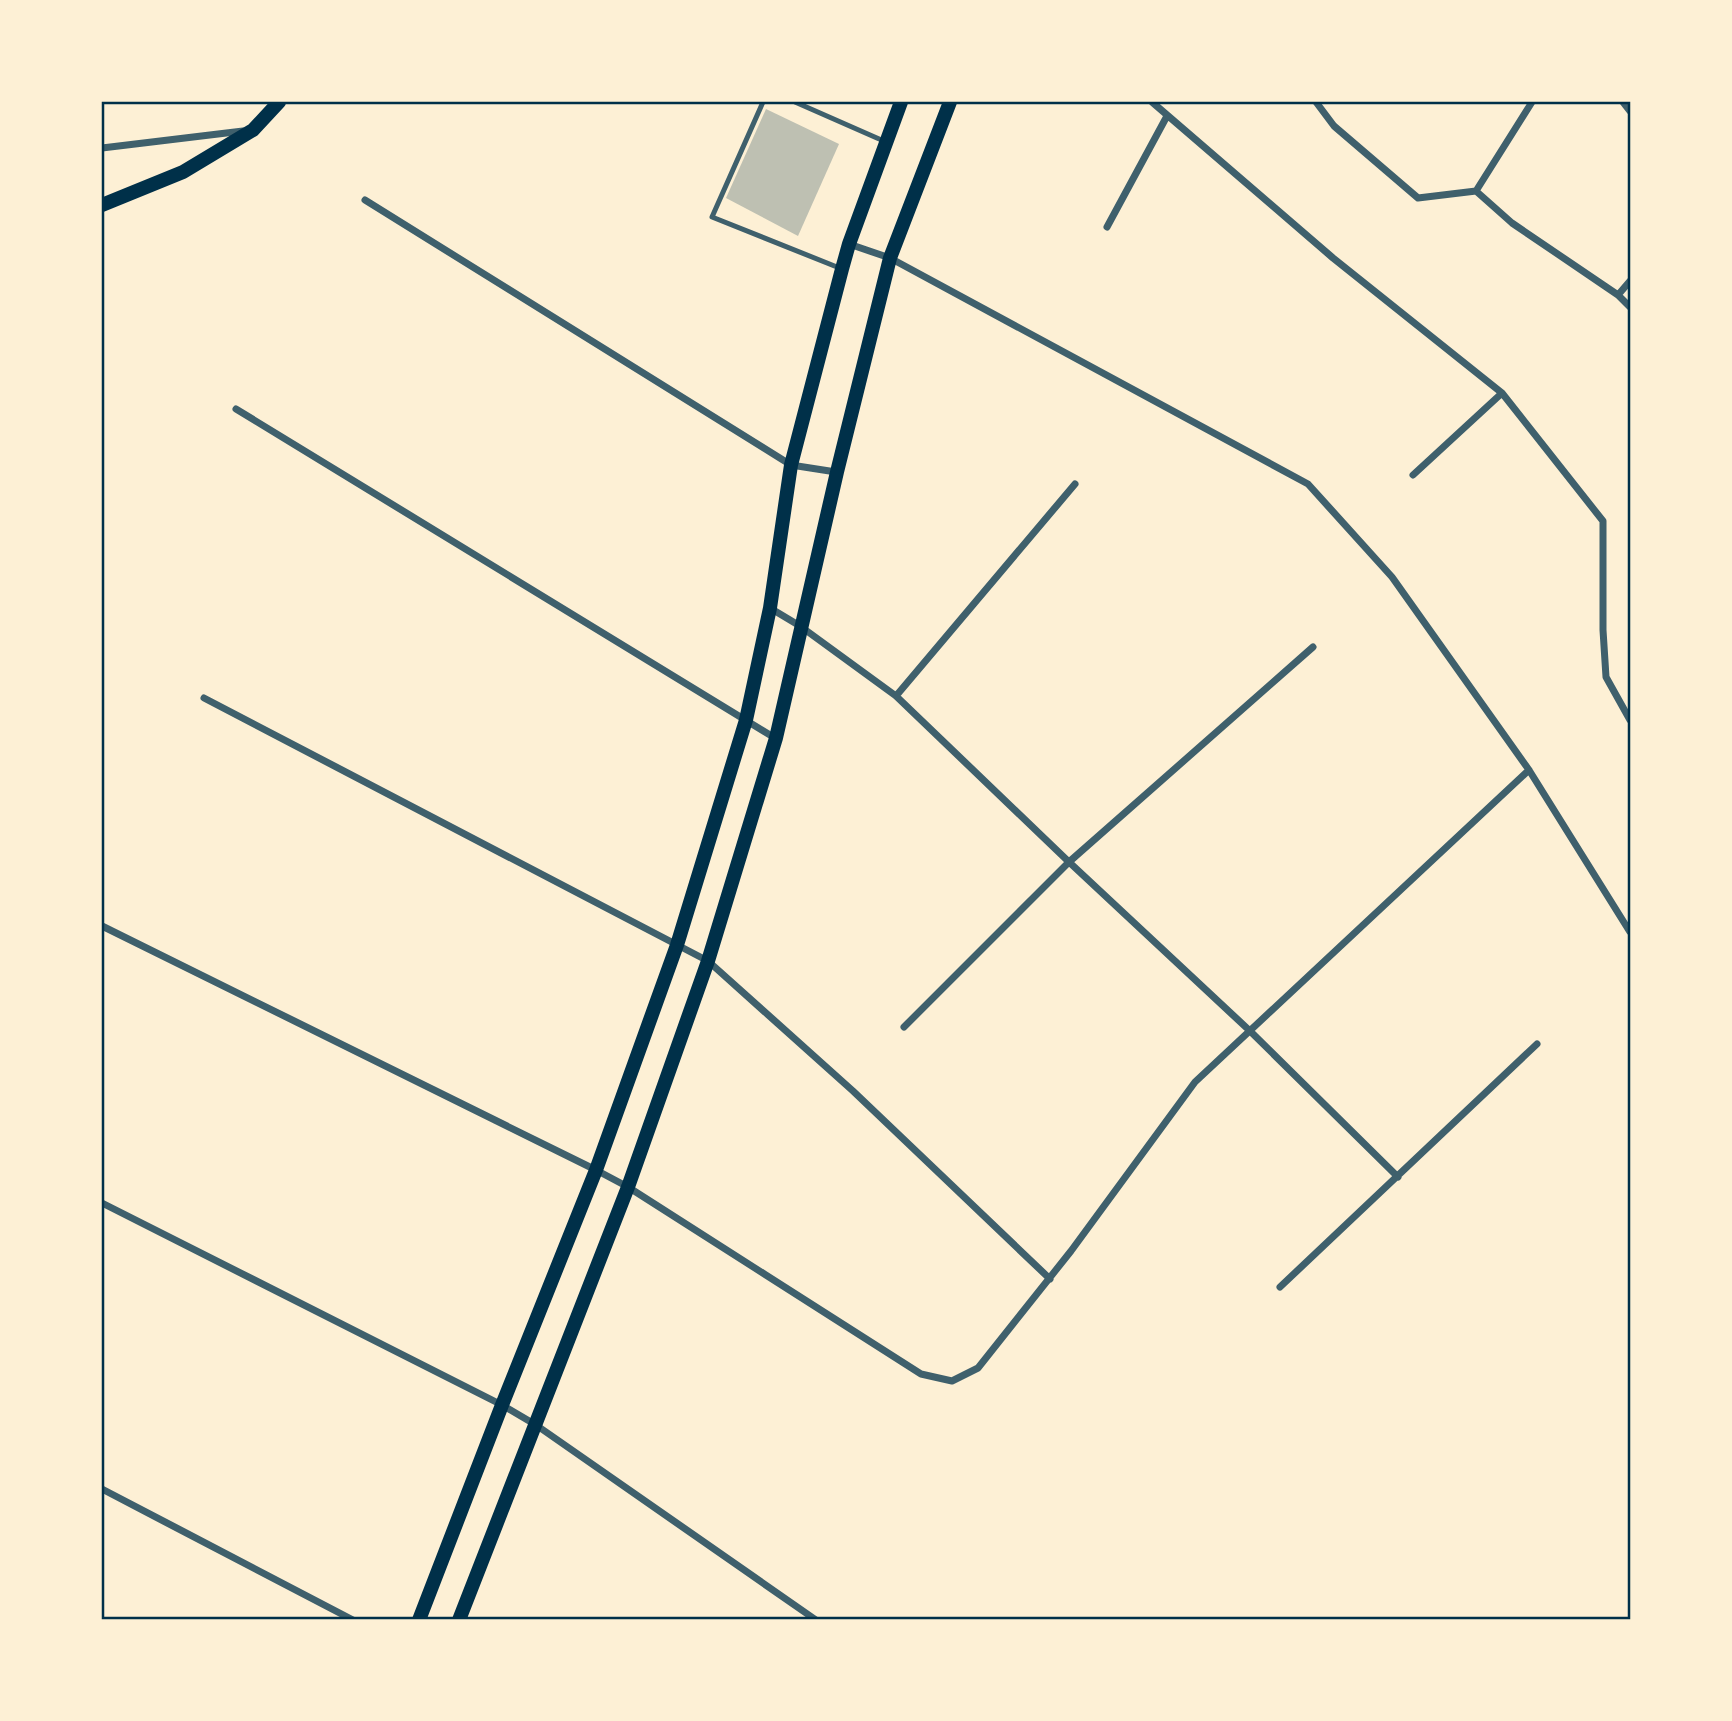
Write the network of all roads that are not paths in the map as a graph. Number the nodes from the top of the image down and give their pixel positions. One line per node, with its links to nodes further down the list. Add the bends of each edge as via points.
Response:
1 (279, 102): 12 (main road)
2 (763, 102): 21 (lane, via 712,217)
3 (795, 102): 13 (lane)
4 (901, 102): 13 (main road)
5 (950, 102): 20 (main road)
6 (1152, 102): 11 (street)
7 (1316, 102): 15 (street, via 1334,126 1418,198)
8 (1532, 102): 15 (street)
9 (1623, 102): 10 (street)
10 (1630, 111)
11 (1167, 116): 18 (street); 25 (street, via 1333,258)
12 (253, 130): 14 (street); 17 (main road, via 183,172)
13 (886, 142): 19 (main road)
14 (102, 148)
15 (1476, 191): 23 (street, via 1512,223)
16 (365, 200): 27 (street)
17 (102, 205)
18 (1107, 227)
19 (849, 244): 20 (street); 21 (main road)
20 (890, 258): 28 (main road); 39 (street, via 1308,484 1392,577)
21 (842, 269): 27 (main road)
22 (1630, 282): 23 (street)
23 (1618, 295): 24 (street)
24 (1630, 307)
25 (1502, 393): 29 (street); 37 (street, via 1603,522 1606,677)
26 (236, 410): 36 (street)
27 (791, 465): 28 (street); 31 (main road)
28 (837, 472): 32 (main road)
29 (1413, 475)
30 (1075, 484): 34 (street)
31 (770, 608): 32 (street); 36 (main road)
32 (800, 626): 34 (street); 38 (main road)
33 (1313, 647): 40 (street)
34 (896, 696): 40 (street)
35 (204, 698): 43 (street)
36 (746, 720): 38 (street); 43 (main road)
37 (1630, 720)
38 (776, 738): 44 (main road)
39 (1529, 770): 42 (street); 46 (street)
40 (1069, 862): 45 (street); 46 (street)
41 (102, 926): 48 (street)
42 (1630, 932)
43 (677, 945): 44 (street); 48 (main road)
44 (708, 961): 50 (main road); 52 (street, via 853,1091)
45 (904, 1027)
46 (1250, 1031): 49 (street); 52 (street, via 1195,1082)
47 (1537, 1044): 49 (street)
48 (596, 1170): 50 (street); 54 (main road)
49 (1398, 1177): 53 (street)
50 (628, 1187): 52 (street, via 921,1374 952,1381 978,1368); 55 (main road)
51 (102, 1203): 54 (street)
52 (1050, 1279)
53 (1280, 1287)
54 (502, 1405): 55 (street); 58 (main road)
55 (536, 1426): 59 (main road); 60 (street)
56 (102, 1489): 57 (street)
57 (354, 1619)
58 (419, 1619)
59 (459, 1619)
60 (816, 1619)

